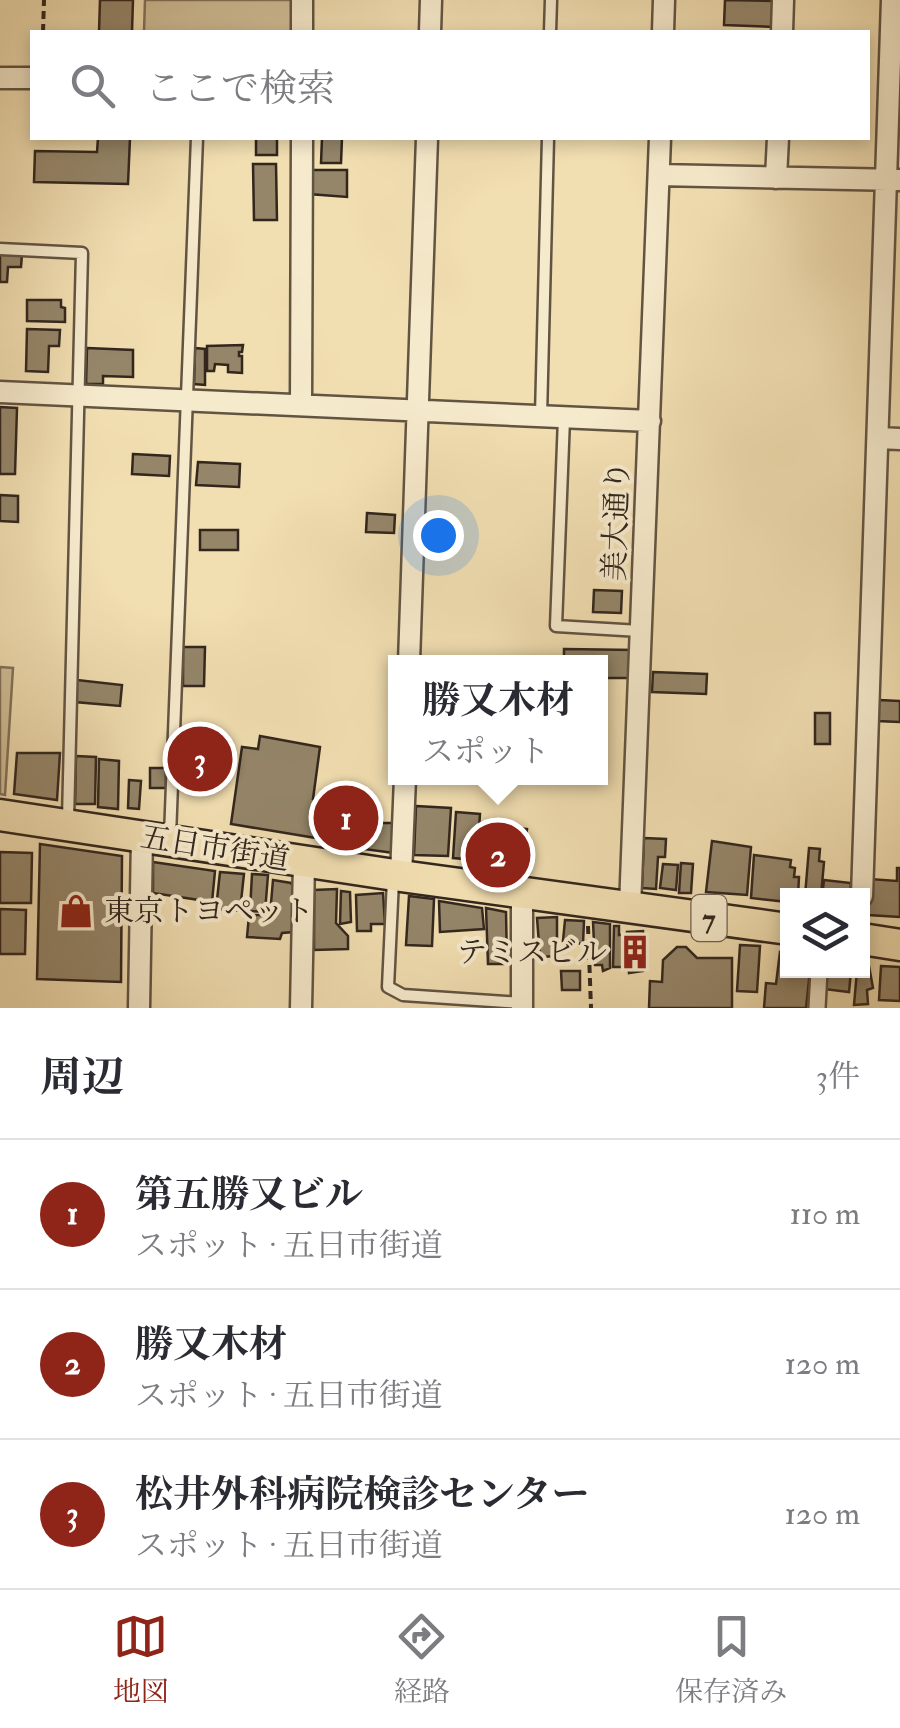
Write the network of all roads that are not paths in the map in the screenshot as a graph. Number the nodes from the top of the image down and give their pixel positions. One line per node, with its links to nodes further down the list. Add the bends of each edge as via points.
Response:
1 (302, 0): 7 (street)
2 (431, 0): 8 (street)
3 (551, 0): 9 (lane)
4 (664, 0): 10 (street)
5 (783, 0): 11 (street)
6 (892, 0): 12 (street)
7 (302, 30)
8 (430, 30)
9 (550, 30)
10 (663, 30)
11 (782, 30)
12 (895, 74): 23 (street)
13 (0, 78): 14 (street)
14 (30, 78)
15 (197, 140): 27 (lane)
16 (302, 140): 28 (street)
17 (427, 140): 29 (street)
18 (548, 140): 30 (lane)
19 (660, 140): 21 (street, 美大通り)
20 (778, 140): 22 (street)
21 (660, 175): 22 (street); 32 (street, 美大通り)
22 (776, 178): 23 (street)
23 (892, 180): 33 (street)
24 (0, 249): 26 (lane, via 82,253)
25 (0, 392): 26 (street)
26 (78, 395): 27 (street); 39 (lane)
27 (189, 400): 28 (street); 40 (lane)
28 (301, 405): 29 (street)
29 (418, 410): 30 (street); 36 (street)
30 (541, 416): 31 (street)
31 (564, 417): 32 (street); 35 (lane, via 556,626)
32 (650, 420): 35 (street, 美大通り)
33 (878, 438): 34 (street); 43 (street)
34 (900, 439)
35 (641, 631): 45 (street, 美大通り)
36 (409, 655)
37 (403, 785): 42 (street)
38 (0, 815): 39 (main road, 五日市街道 / 7)
39 (68, 825): 40 (main road, 五日市街道 / 7)
40 (156, 838): 41 (main road, 五日市街道 / 7); 51 (street)
41 (304, 862): 42 (main road, 五日市街道 / 7); 52 (street)
42 (397, 875): 44 (main road, 五日市街道 / 7); 50 (lane, via 388,987 403,995)
43 (862, 888)
44 (522, 893): 45 (main road, 五日市街道 / 7); 50 (street)
45 (630, 907): 46 (main road, 五日市街道 / 7)
46 (780, 928)
47 (870, 940): 48 (main road)
48 (900, 945)
49 (818, 978): 53 (street)
50 (522, 1006)
51 (139, 1008)
52 (301, 1008)
53 (816, 1008)

